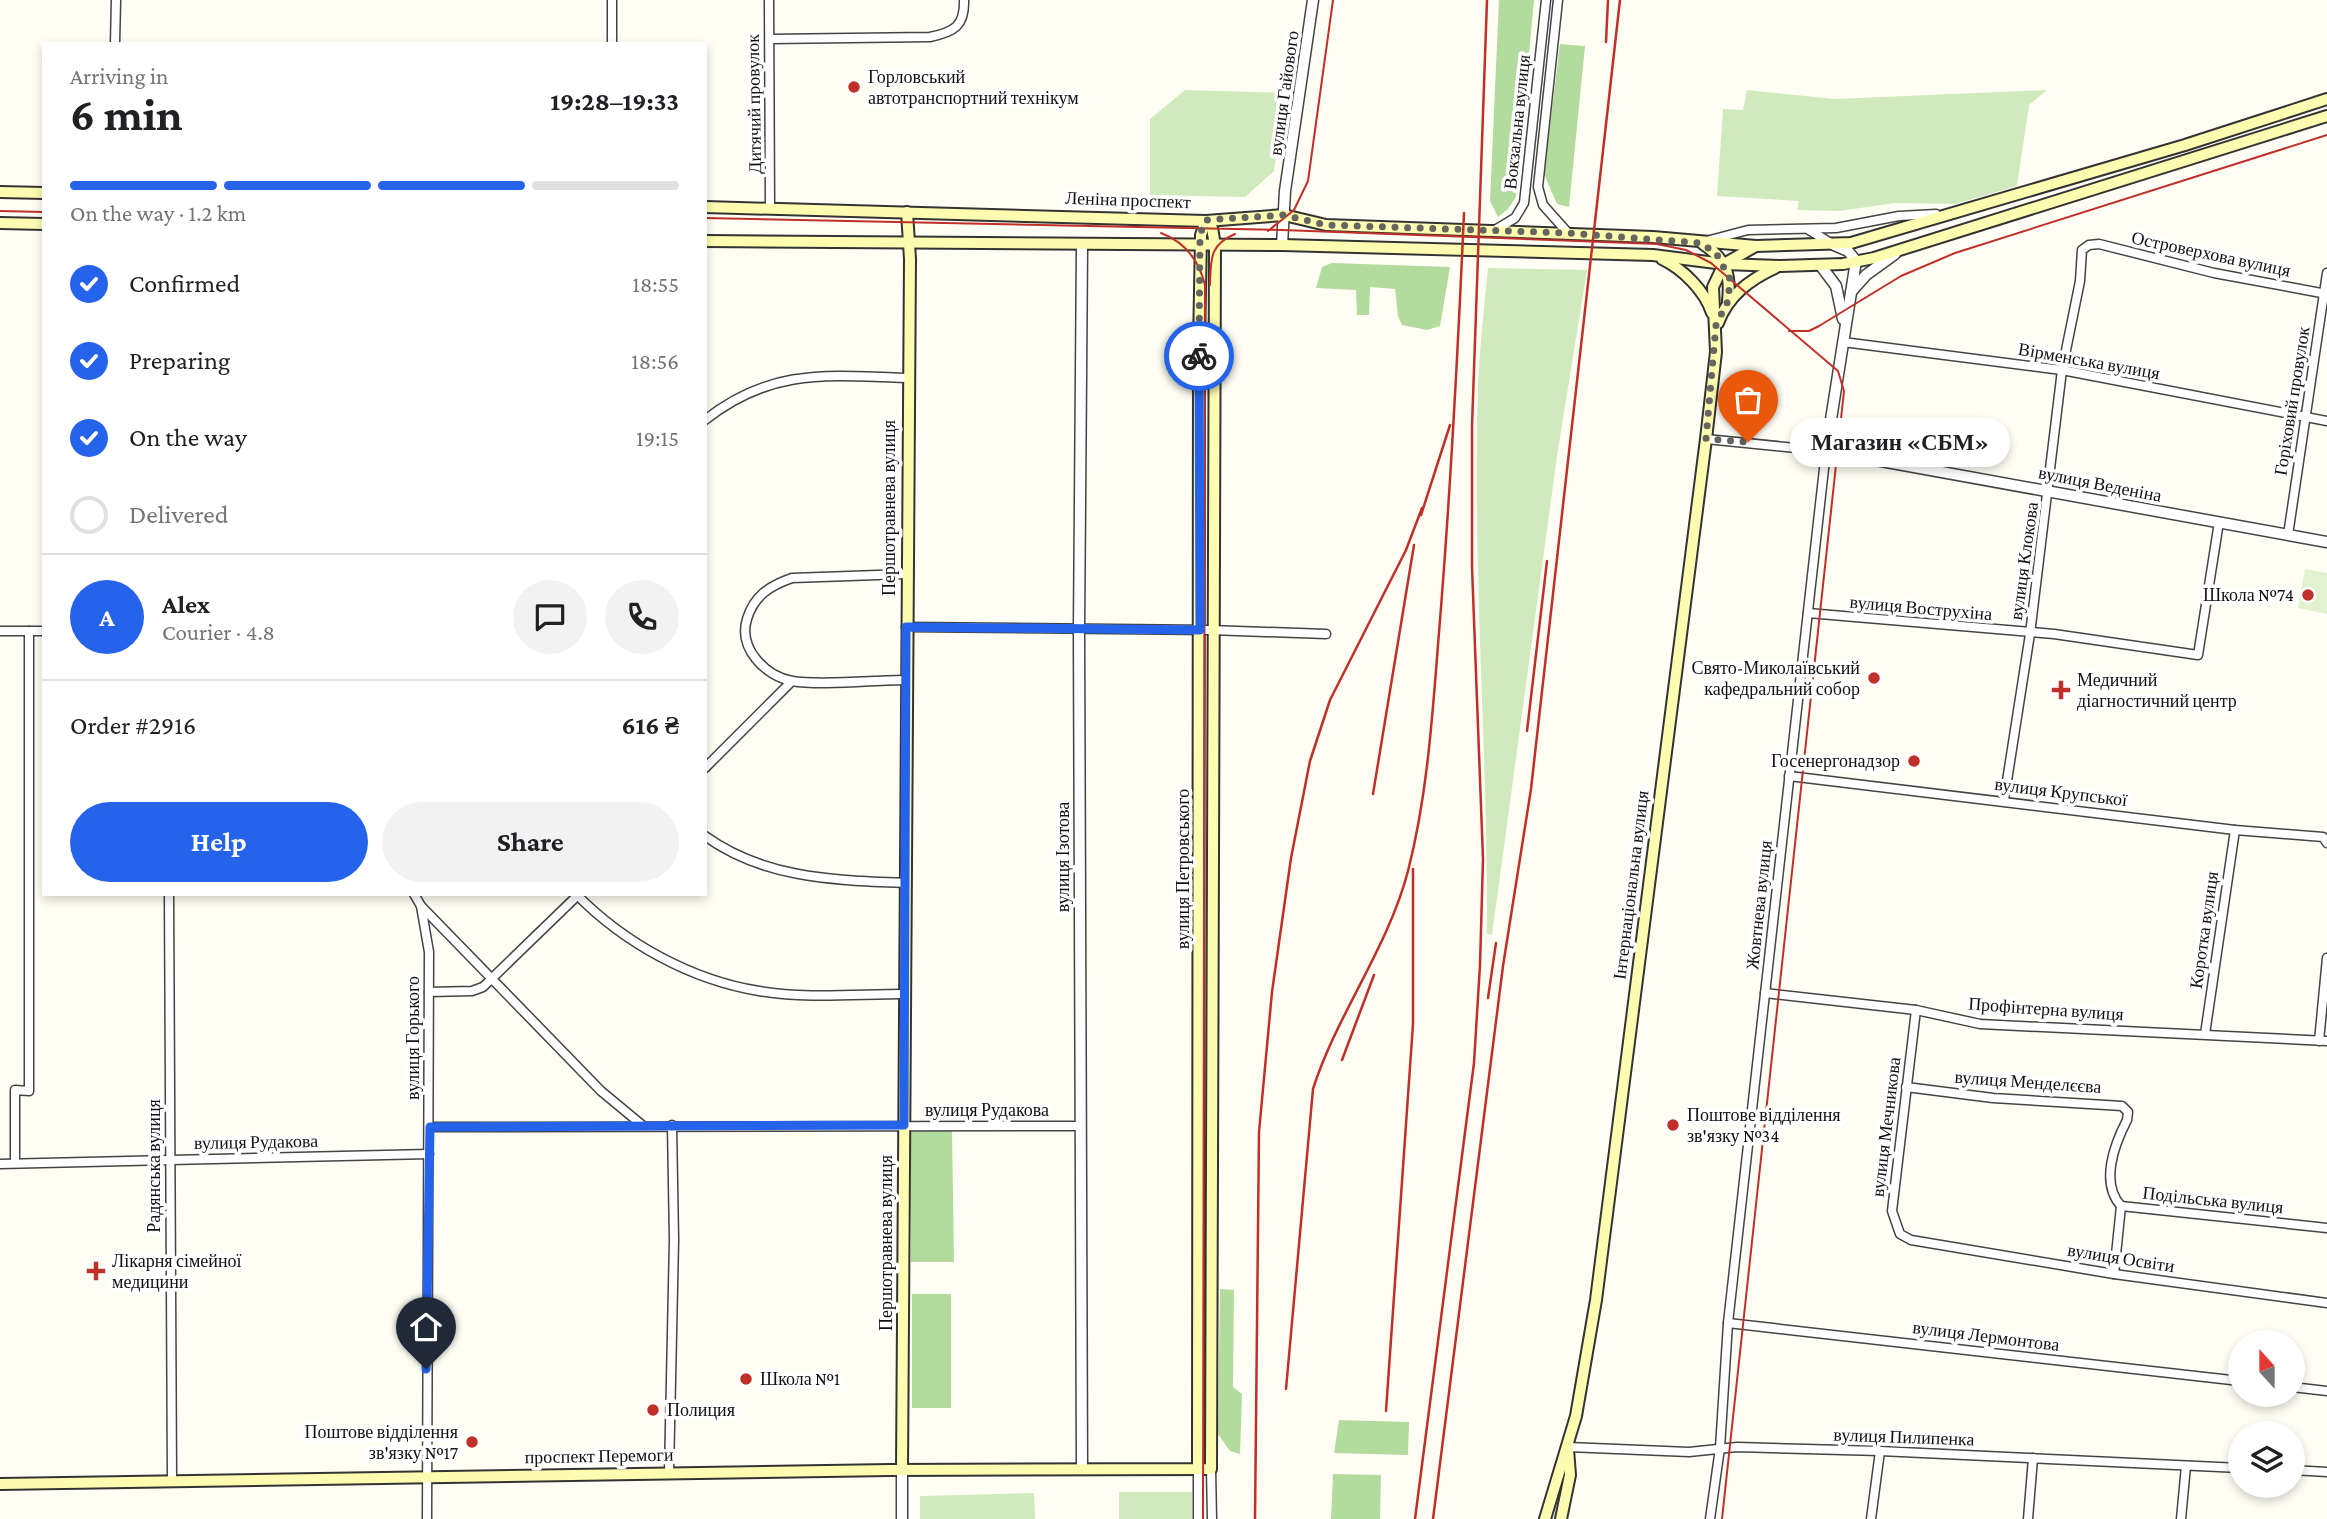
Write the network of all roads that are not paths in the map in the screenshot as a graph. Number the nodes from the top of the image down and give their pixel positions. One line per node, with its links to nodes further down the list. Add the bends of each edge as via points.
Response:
1 (116, 0): 9 (street)
2 (612, 0): 10 (street)
3 (769, 0): 8 (street, Дитячий провулок)
4 (964, 0): 8 (street, via 958,28 930,37)
5 (1313, 0): 13 (street, вулиця Гайового)
6 (1546, 0): 27 (street, Вокзальна вулиця, via 1524,203 1515,218)
7 (1558, 0): 28 (street, Вокзальна вулиця, via 1538,187 1543,205)
8 (769, 38): 17 (street, Дитячий провулок)
9 (115, 42)
10 (612, 42)
11 (2327, 99): 19 (main road, Леніна проспект)
12 (2327, 117): 39 (main road)
13 (1286, 191): 20 (street, вулиця Гайового); 21 (street); 23 (street, via 1276,210)
14 (0, 192): 15 (main road)
15 (42, 193)
16 (707, 207): 17 (main road, Леніна проспект)
17 (770, 208): 18 (main road, Леніна проспект)
18 (907, 212): 22 (main road, Леніна проспект); 30 (main road, Першотравнева вулиця)
19 (1957, 214): 26 (street, via 1899,216); 35 (main road, Леніна проспект)
20 (1284, 215): 21 (main road, Леніна проспект); 23 (main road, Леніна проспект); 34 (street, вулиця Гайового)
21 (1298, 218): 27 (main road, Леніна проспект, via 1326,225)
22 (1206, 220): 23 (main road, Леніна проспект); 32 (main road, вулиця Петровського); 33 (main road)
23 (1248, 220)
24 (0, 223): 25 (main road)
25 (42, 224)
26 (1806, 229): 31 (street, via 1748,230); 35 (street)
27 (1492, 231): 28 (main road, Леніна проспект)
28 (1568, 233): 31 (main road, Леніна проспект)
29 (707, 242): 30 (main road)
30 (909, 242): 37 (main road); 53 (main road, Першотравнева вулиця)
31 (1700, 243): 38 (main road, Леніна проспект); 42 (main road)
32 (1201, 245): 33 (main road); 37 (main road); 67 (main road, вулиця Петровського)
33 (1216, 245): 34 (main road); 68 (main road, вулиця Петровського)
34 (1282, 245): 40 (main road)
35 (1834, 245): 38 (main road, Леніна проспект); 41 (street)
36 (2089, 245): 46 (street, Островерхова вулиця); 52 (street, вулиця Клокова, via 2082,250)
37 (1082, 246): 66 (street, вулиця Ізотова)
38 (1756, 246): 42 (main road)
39 (1902, 249): 41 (main road); 47 (street, via 1866,275)
40 (1653, 255): 42 (main road); 49 (main road, via 1669,262 1694,285 1710,306)
41 (1856, 261): 44 (main road); 47 (street, Жовтнева вулиця)
42 (1724, 264): 43 (main road); 48 (main road, via 1730,279); 49 (main road, Інтернаціональна вулиця, via 1713,287)
43 (1780, 266): 44 (main road); 48 (main road, Інтернаціональна вулиця, via 1758,276)
44 (1821, 266): 50 (street, via 1836,286)
45 (2327, 273): 46 (street, Горіховий провулок)
46 (2325, 294): 54 (street, Горіховий провулок)
47 (1849, 296): 50 (street, Жовтнева вулиця)
48 (1728, 301): 49 (main road, Інтернаціональна вулиця)
49 (1716, 325): 57 (main road, Інтернаціональна вулиця)
50 (1845, 331): 51 (street, Жовтнева вулиця)
51 (1843, 342): 52 (street, Вірменська вулиця); 58 (street, Жовтнева вулиця)
52 (2062, 370): 54 (street, Вірменська вулиця); 59 (street, вулиця Клокова)
53 (907, 378): 55 (street, via 786,380 738,397); 63 (main road, Першотравнева вулиця)
54 (2303, 418): 56 (street, Вірменська вулиця); 61 (street, Горіховий провулок)
55 (707, 419)
56 (2327, 421)
57 (1706, 439): 58 (street); 115 (main road, Інтернаціональна вулиця, via 1596,1300)
58 (1826, 451): 59 (street, вулиця Веденіна); 64 (street, Жовтнева вулиця)
59 (2050, 490): 60 (street, вулиця Веденіна); 73 (street, вулиця Клокова)
60 (2219, 522): 61 (street, вулиця Веденіна); 73 (street, вулиця Вострухіна, via 2198,655)
61 (2288, 535): 62 (street, вулиця Веденіна)
62 (2327, 542)
63 (906, 574): 65 (main road, Першотравнева вулиця); 75 (street, via 792,578 761,594 744,626 745,639 761,665)
64 (1808, 613): 73 (street, вулиця Вострухіна); 77 (street, Жовтнева вулиця)
65 (906, 627): 66 (street); 74 (main road, Першотравнева вулиця)
66 (1079, 630): 67 (street); 100 (street, вулиця Ізотова)
67 (1200, 630): 68 (street); 122 (main road, вулиця Петровського)
68 (1215, 630): 72 (street); 123 (main road, вулиця Петровського)
69 (0, 631): 70 (street)
70 (29, 631): 71 (street); 104 (street, via 29,1091 15,1090)
71 (42, 631)
72 (1326, 634)
73 (2030, 634): 78 (street, вулиця Клокова)
74 (906, 680): 75 (street); 82 (main road, Першотравнева вулиця)
75 (792, 681): 76 (street)
76 (707, 766)
77 (1789, 776): 78 (street, вулиця Крупської); 91 (street, Жовтнева вулиця)
78 (2004, 800): 79 (street, вулиця Крупської)
79 (2235, 830): 81 (street, вулиця Крупської, via 2323,837); 94 (street, Коротка вулиця)
80 (707, 837): 82 (street, via 738,855 794,876)
81 (2327, 843)
82 (905, 883): 92 (main road, Першотравнева вулиця)
83 (169, 896): 103 (street, Радянська вулиця)
84 (415, 896): 87 (street, вулиця Горького)
85 (576, 896): 89 (street)
86 (578, 896): 92 (street, via 608,925 659,957 730,985 822,995)
87 (421, 906): 89 (street); 90 (street, вулиця Горького, via 429,952)
88 (2327, 958): 95 (street)
89 (492, 981): 90 (street, via 472,991); 97 (street, via 601,1091)
90 (429, 992): 101 (street, вулиця Горького)
91 (1765, 993): 93 (street, Профінтерна вулиця); 111 (street, Жовтнева вулиця)
92 (904, 994): 99 (main road, Першотравнева вулиця)
93 (1916, 1010): 94 (street, Профінтерна вулиця, via 1980,1024); 96 (street, вулиця Мечникова)
94 (2205, 1034): 95 (street, Профінтерна вулиця)
95 (2323, 1041)
96 (1906, 1087): 106 (street, вулиця Менделєєва, via 2122,1106 2128,1112 2127,1120 2109,1180 2113,1198); 108 (street, вулиця Мечникова, via 1892,1211 1900,1234)
97 (642, 1125): 98 (street, вулиця Рудакова); 101 (street, вулиця Рудакова)
98 (672, 1125): 99 (street, вулиця Рудакова); 127 (street)
99 (904, 1125): 100 (street, вулиця Рудакова); 124 (main road, Першотравнева вулиця)
100 (1079, 1126): 121 (street, вулиця Ізотова)
101 (430, 1127): 102 (street, вулиця Горького)
102 (429, 1154): 103 (street, вулиця Рудакова); 128 (street, вулиця Горького)
103 (170, 1160): 104 (street, вулиця Рудакова); 129 (street, Радянська вулиця)
104 (15, 1163): 105 (street, вулиця Рудакова)
105 (0, 1164)
106 (2121, 1206): 107 (street, Подільська вулиця); 109 (street, Подільська вулиця)
107 (2327, 1228)
108 (1911, 1240): 109 (street, вулиця Освіти)
109 (2114, 1274): 110 (street, вулиця Освіти)
110 (2327, 1303)
111 (1728, 1322): 112 (street, вулиця Лермонтова); 116 (street, Жовтнева вулиця)
112 (2228, 1380)
113 (2305, 1388): 114 (street)
114 (2327, 1391)
115 (1567, 1447): 116 (street, вулиця Пилипенка, via 1689,1452); 135 (main road, Інтернаціональна вулиця); 136 (main road, Інтернаціональна вулиця, via 1570,1475)
116 (1720, 1448): 117 (street, вулиця Пилипенка); 137 (street, Жовтнева вулиця)
117 (1880, 1451): 118 (street, вулиця Пилипенка); 138 (street)
118 (2033, 1458): 119 (street, вулиця Пилипенка); 139 (street)
119 (2186, 1466): 120 (street, вулиця Пилипенка); 140 (street)
120 (2228, 1468)
121 (1083, 1469): 122 (main road, проспект Перемоги); 124 (main road, проспект Перемоги)
122 (1198, 1469): 123 (main road, проспект Перемоги); 133 (street, вулиця Петровського)
123 (1211, 1469): 134 (street, вулиця Петровського)
124 (902, 1470): 127 (main road, проспект Перемоги); 132 (street, Першотравнева вулиця)
125 (2305, 1471): 126 (street)
126 (2327, 1472)
127 (669, 1473): 128 (main road, проспект Перемоги)
128 (426, 1476): 129 (main road, проспект Перемоги); 131 (street, вулиця Горького)
129 (172, 1480): 130 (main road, проспект Перемоги)
130 (0, 1484)
131 (427, 1519)
132 (902, 1519)
133 (1198, 1519)
134 (1212, 1519)
135 (1545, 1519)
136 (1561, 1519)
137 (1710, 1519)
138 (1871, 1519)
139 (2028, 1519)
140 (2180, 1519)

